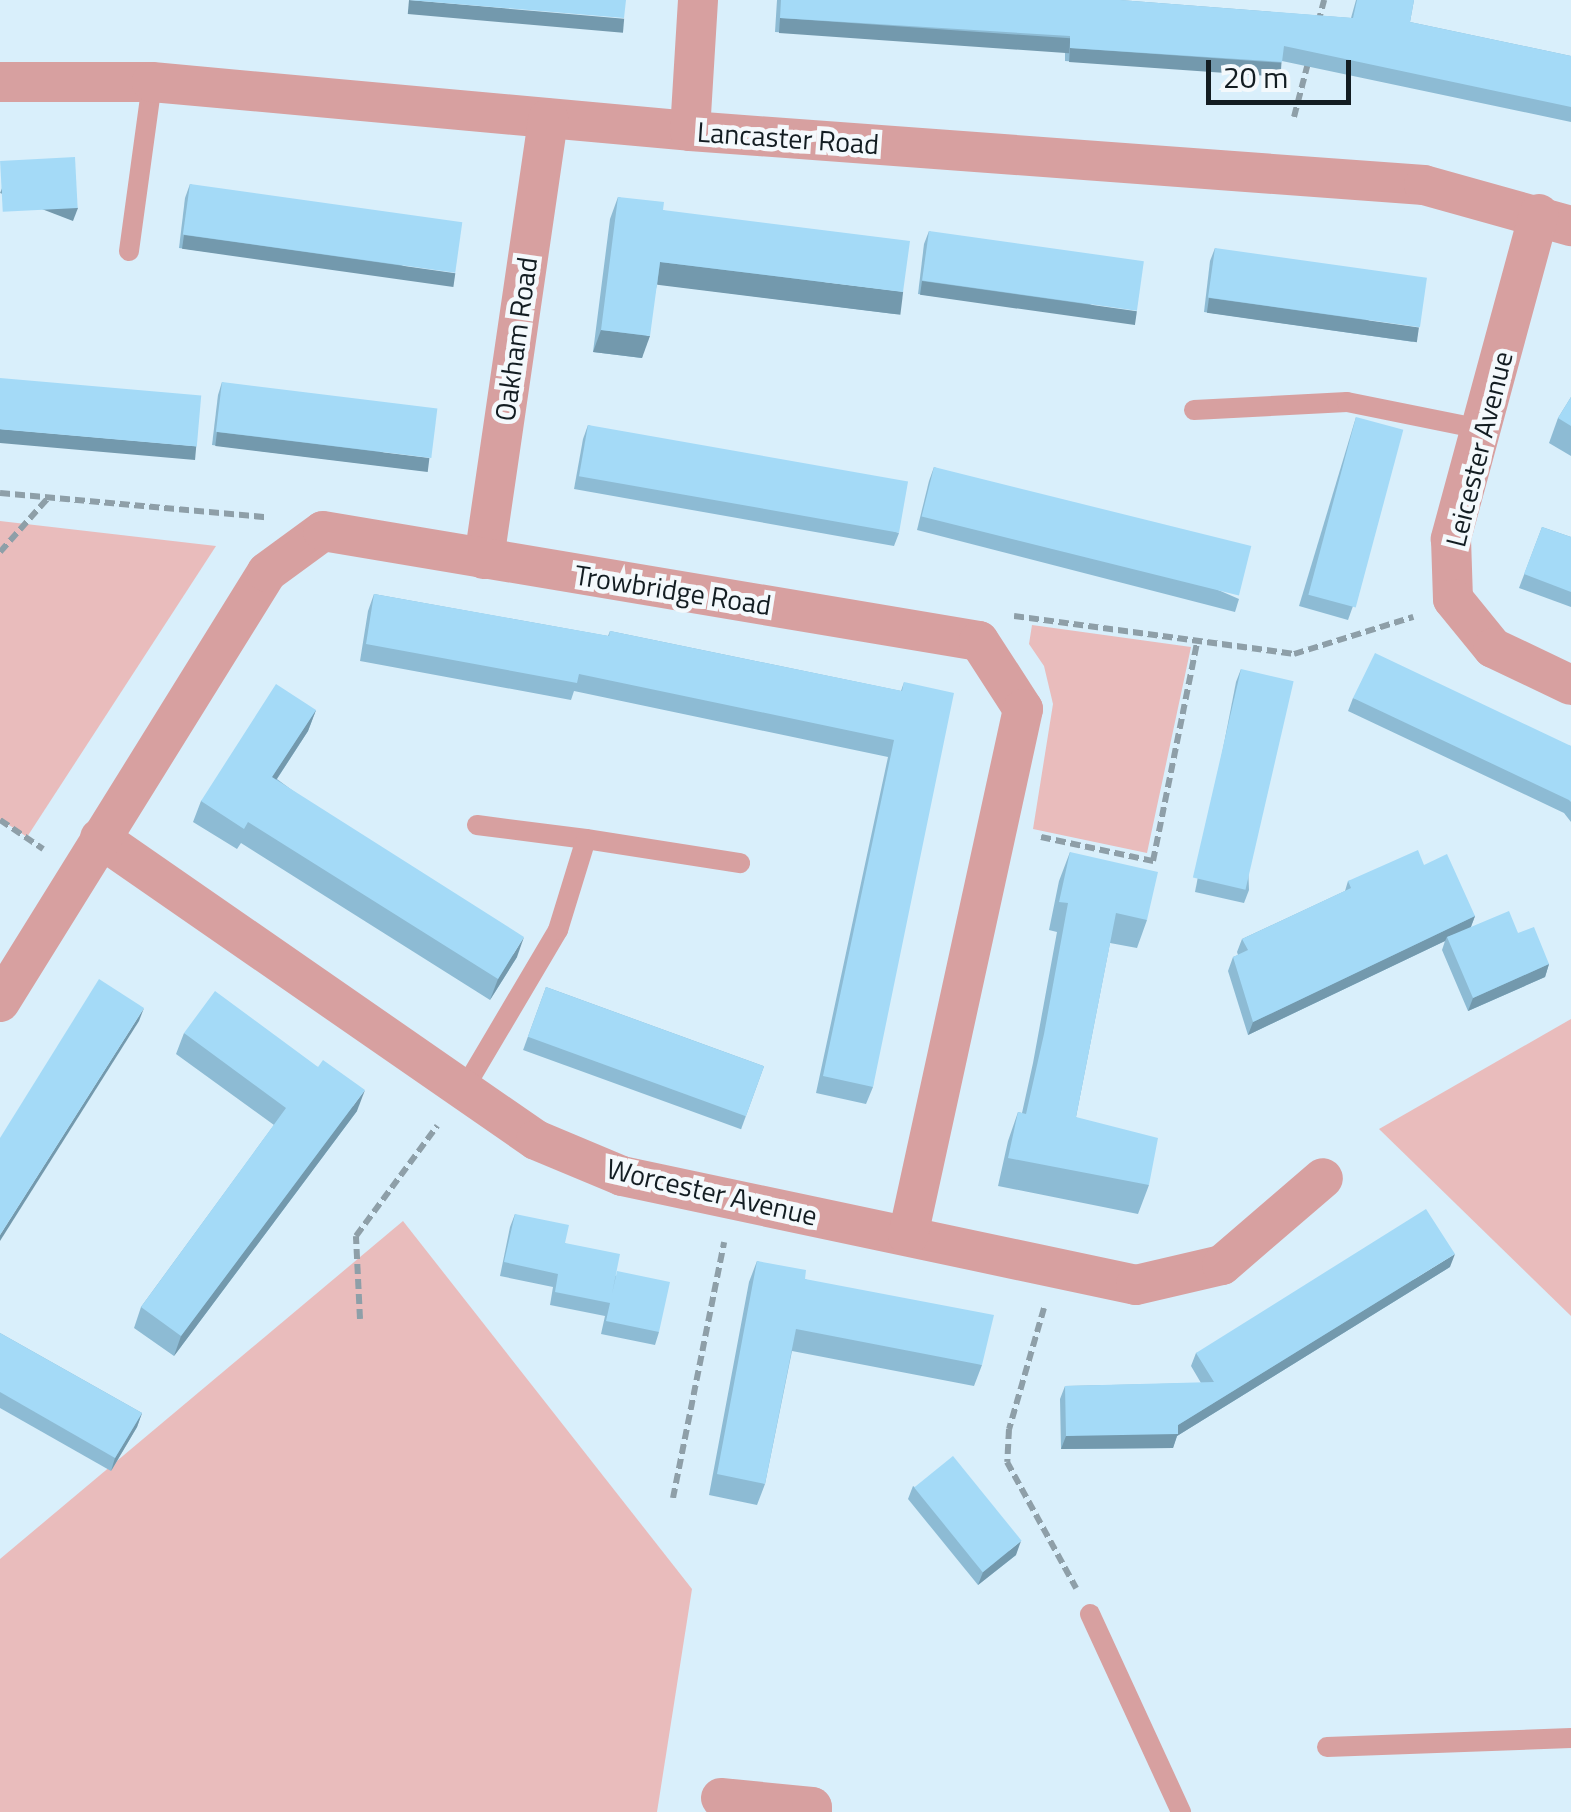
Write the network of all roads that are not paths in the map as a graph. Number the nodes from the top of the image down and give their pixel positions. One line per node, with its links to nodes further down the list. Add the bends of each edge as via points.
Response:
1 (698, 0): 5 (street)
2 (0, 82): 3 (street, Lancaster Road)
3 (152, 82): 4 (street, Lancaster Road); 7 (lane)
4 (548, 119): 5 (street, Lancaster Road); 10 (street, Oakham Road)
5 (690, 131): 6 (street, Lancaster Road, via 1424,185)
6 (1555, 220): 9 (street, Leicester Avenue)
7 (129, 251)
8 (1194, 410): 9 (lane, via 1347,402)
9 (1481, 430): 11 (street, Leicester Avenue, via 1452,539 1453,599 1493,648)
10 (484, 559): 13 (street, Trowbridge Road, via 323,531 267,572); 19 (street, Trowbridge Road, via 979,640 1023,709)
11 (1571, 685)
12 (476, 824): 14 (lane)
13 (100, 838): 16 (street, Trowbridge Road); 17 (street, Worcester Avenue)
14 (586, 840): 15 (lane); 17 (lane, via 558,930)
15 (740, 863)
16 (0, 1002)
17 (455, 1101): 19 (street, Worcester Avenue, via 622,1176)
18 (1323, 1178): 19 (street, Worcester Avenue, via 1222,1265 1136,1285)
19 (908, 1236)
20 (1090, 1614): 25 (lane)
21 (1571, 1738): 22 (lane)
22 (1327, 1747)
23 (721, 1798): 24 (street)
24 (812, 1812)
25 (1181, 1812)

